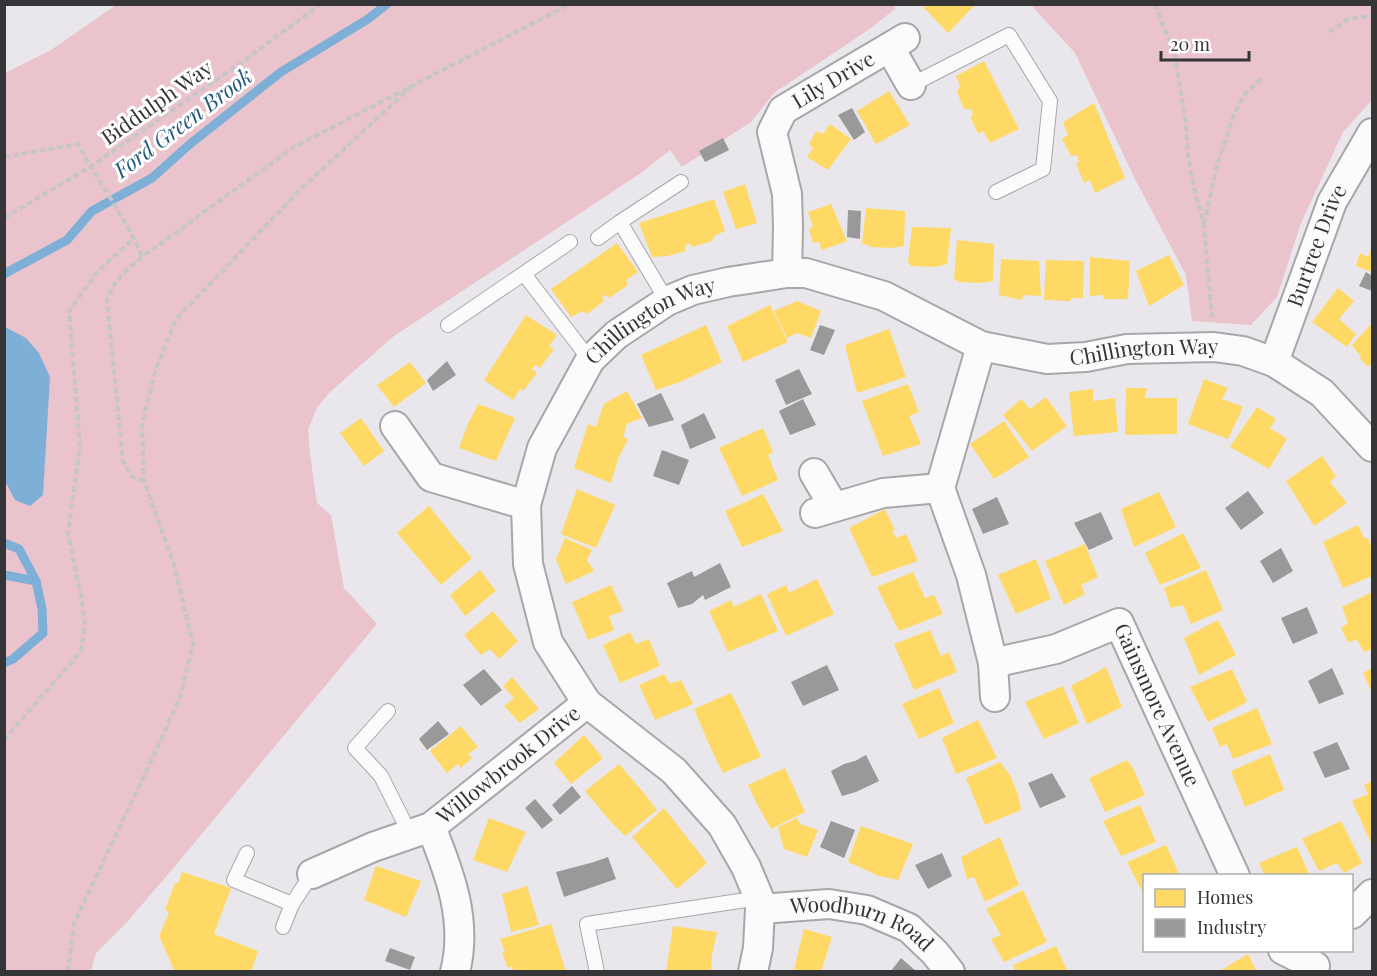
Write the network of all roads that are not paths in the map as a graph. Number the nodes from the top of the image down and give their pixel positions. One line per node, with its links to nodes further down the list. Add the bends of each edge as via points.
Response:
1 (911, 85): 4 (lane, via 1009,35 1050,101 1043,168); 8 (street, Lily Drive, via 898,43 783,110 772,132 787,194)
2 (1372, 133): 14 (street, Burtree Drive, via 1332,202)
3 (681, 182): 5 (lane)
4 (996, 192)
5 (620, 222): 6 (lane); 10 (lane)
6 (598, 238)
7 (570, 242): 9 (lane)
8 (787, 273): 10 (street, Chillington Way, via 693,290); 12 (street, Chillington Way, via 806,273 884,296)
9 (524, 274): 11 (lane); 13 (lane)
10 (667, 301): 13 (street, Chillington Way, via 616,335)
11 (448, 325)
12 (981, 346): 14 (street, Chillington Way, via 1047,358 1086,357 1127,349 1214,347 1243,351); 18 (street)
13 (590, 360): 19 (street, Chillington Way, via 542,448)
14 (1274, 362): 16 (street, Chillington Way, via 1322,393)
15 (395, 426): 19 (street, via 431,477)
16 (1372, 447)
17 (814, 473): 18 (street, via 824,510 883,493)
18 (940, 488): 20 (street, via 970,575)
19 (526, 505): 22 (street, Chillington Way, via 528,564 548,642)
20 (993, 663): 21 (street); 27 (street, Gainsmore Avenue, via 1056,649 1119,623)
21 (995, 697)
22 (587, 703): 24 (street, Willowbrook Drive); 29 (street, Chillington Way, via 674,771 722,825 746,867)
23 (388, 711): 24 (lane, via 355,748 381,776)
24 (420, 831): 26 (street, Willowbrook Drive); 35 (street, Willowbrook Drive, via 444,859 450,881 460,923)
25 (247, 853): 30 (lane, via 234,880)
26 (312, 873): 30 (lane)
27 (1234, 874)
28 (1372, 894): 31 (street)
29 (759, 903): 36 (lane, via 587,924); 37 (street, Chillington Way); 38 (street, Woodburn Road, via 829,904 867,910 909,928)
30 (292, 904): 32 (lane)
31 (1353, 913)
32 (284, 927)
33 (1286, 952): 34 (street)
34 (1318, 963)
35 (455, 972)
36 (597, 972)
37 (753, 972)
38 (950, 972)

